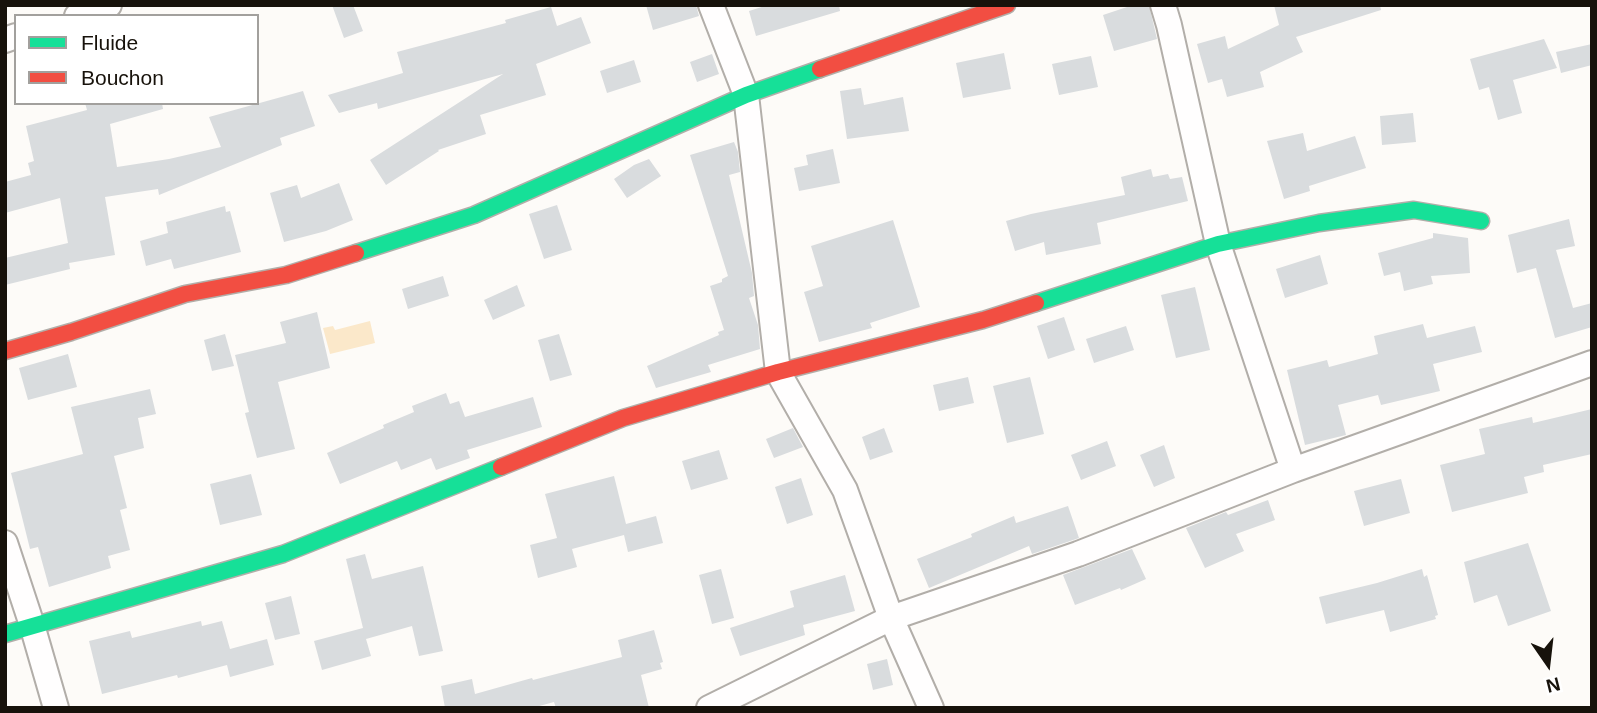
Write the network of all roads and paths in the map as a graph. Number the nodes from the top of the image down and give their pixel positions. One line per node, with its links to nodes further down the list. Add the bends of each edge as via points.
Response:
1 (109, 5): 5 (street)
2 (711, 5): 6 (street)
3 (1007, 5): 6 (street)
4 (1163, 5): 8 (street)
5 (83, 14)
6 (746, 95): 9 (street, via 474,215 286,275 185,295); 11 (street)
7 (1481, 221): 8 (street, via 1414,210)
8 (1218, 244): 11 (street, via 983,320); 12 (street)
9 (5, 351)
10 (1592, 363): 12 (street)
11 (778, 372): 14 (street, via 845,490); 15 (street, via 622,418 283,554)
12 (1293, 470): 14 (street, via 1078,554)
13 (5, 543): 15 (street)
14 (891, 618): 18 (street); 19 (street)
15 (32, 625): 16 (street); 17 (street)
16 (5, 634)
17 (56, 708)
18 (709, 708)
19 (931, 708)

